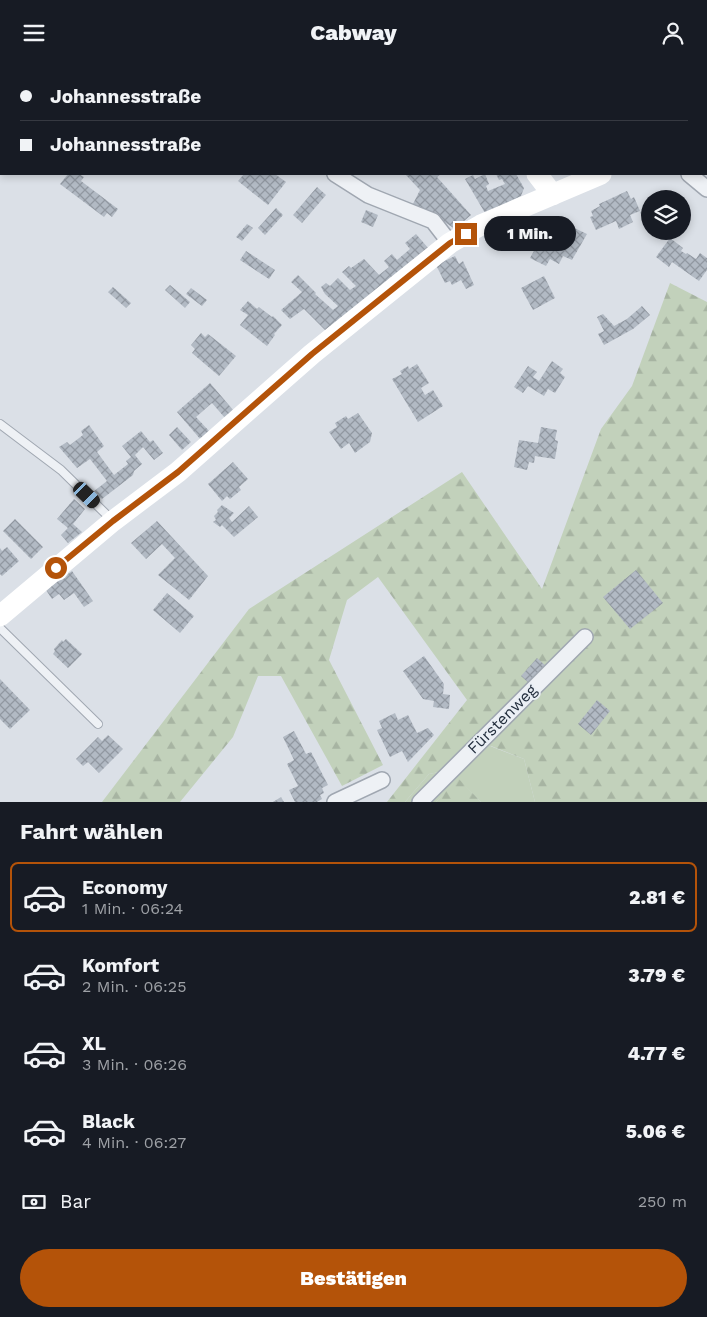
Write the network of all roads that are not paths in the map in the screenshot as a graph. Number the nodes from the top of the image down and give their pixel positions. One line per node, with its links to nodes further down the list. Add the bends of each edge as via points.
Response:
1 (337, 175): 7 (street, via 368,195 433,221)
2 (538, 175): 6 (main road)
3 (599, 175): 6 (main road)
4 (690, 175): 5 (street)
5 (707, 189)
6 (553, 195): 7 (main road, via 481,225)
7 (450, 243): 9 (main road, via 312,354 178,472)
8 (0, 423): 9 (lane, via 61,470)
9 (113, 521): 10 (main road)
10 (0, 616)
11 (0, 628): 13 (lane)
12 (585, 637): 16 (street, Fürstenweg)
13 (98, 724)
14 (382, 780): 15 (street)
15 (335, 802)
16 (420, 802)

